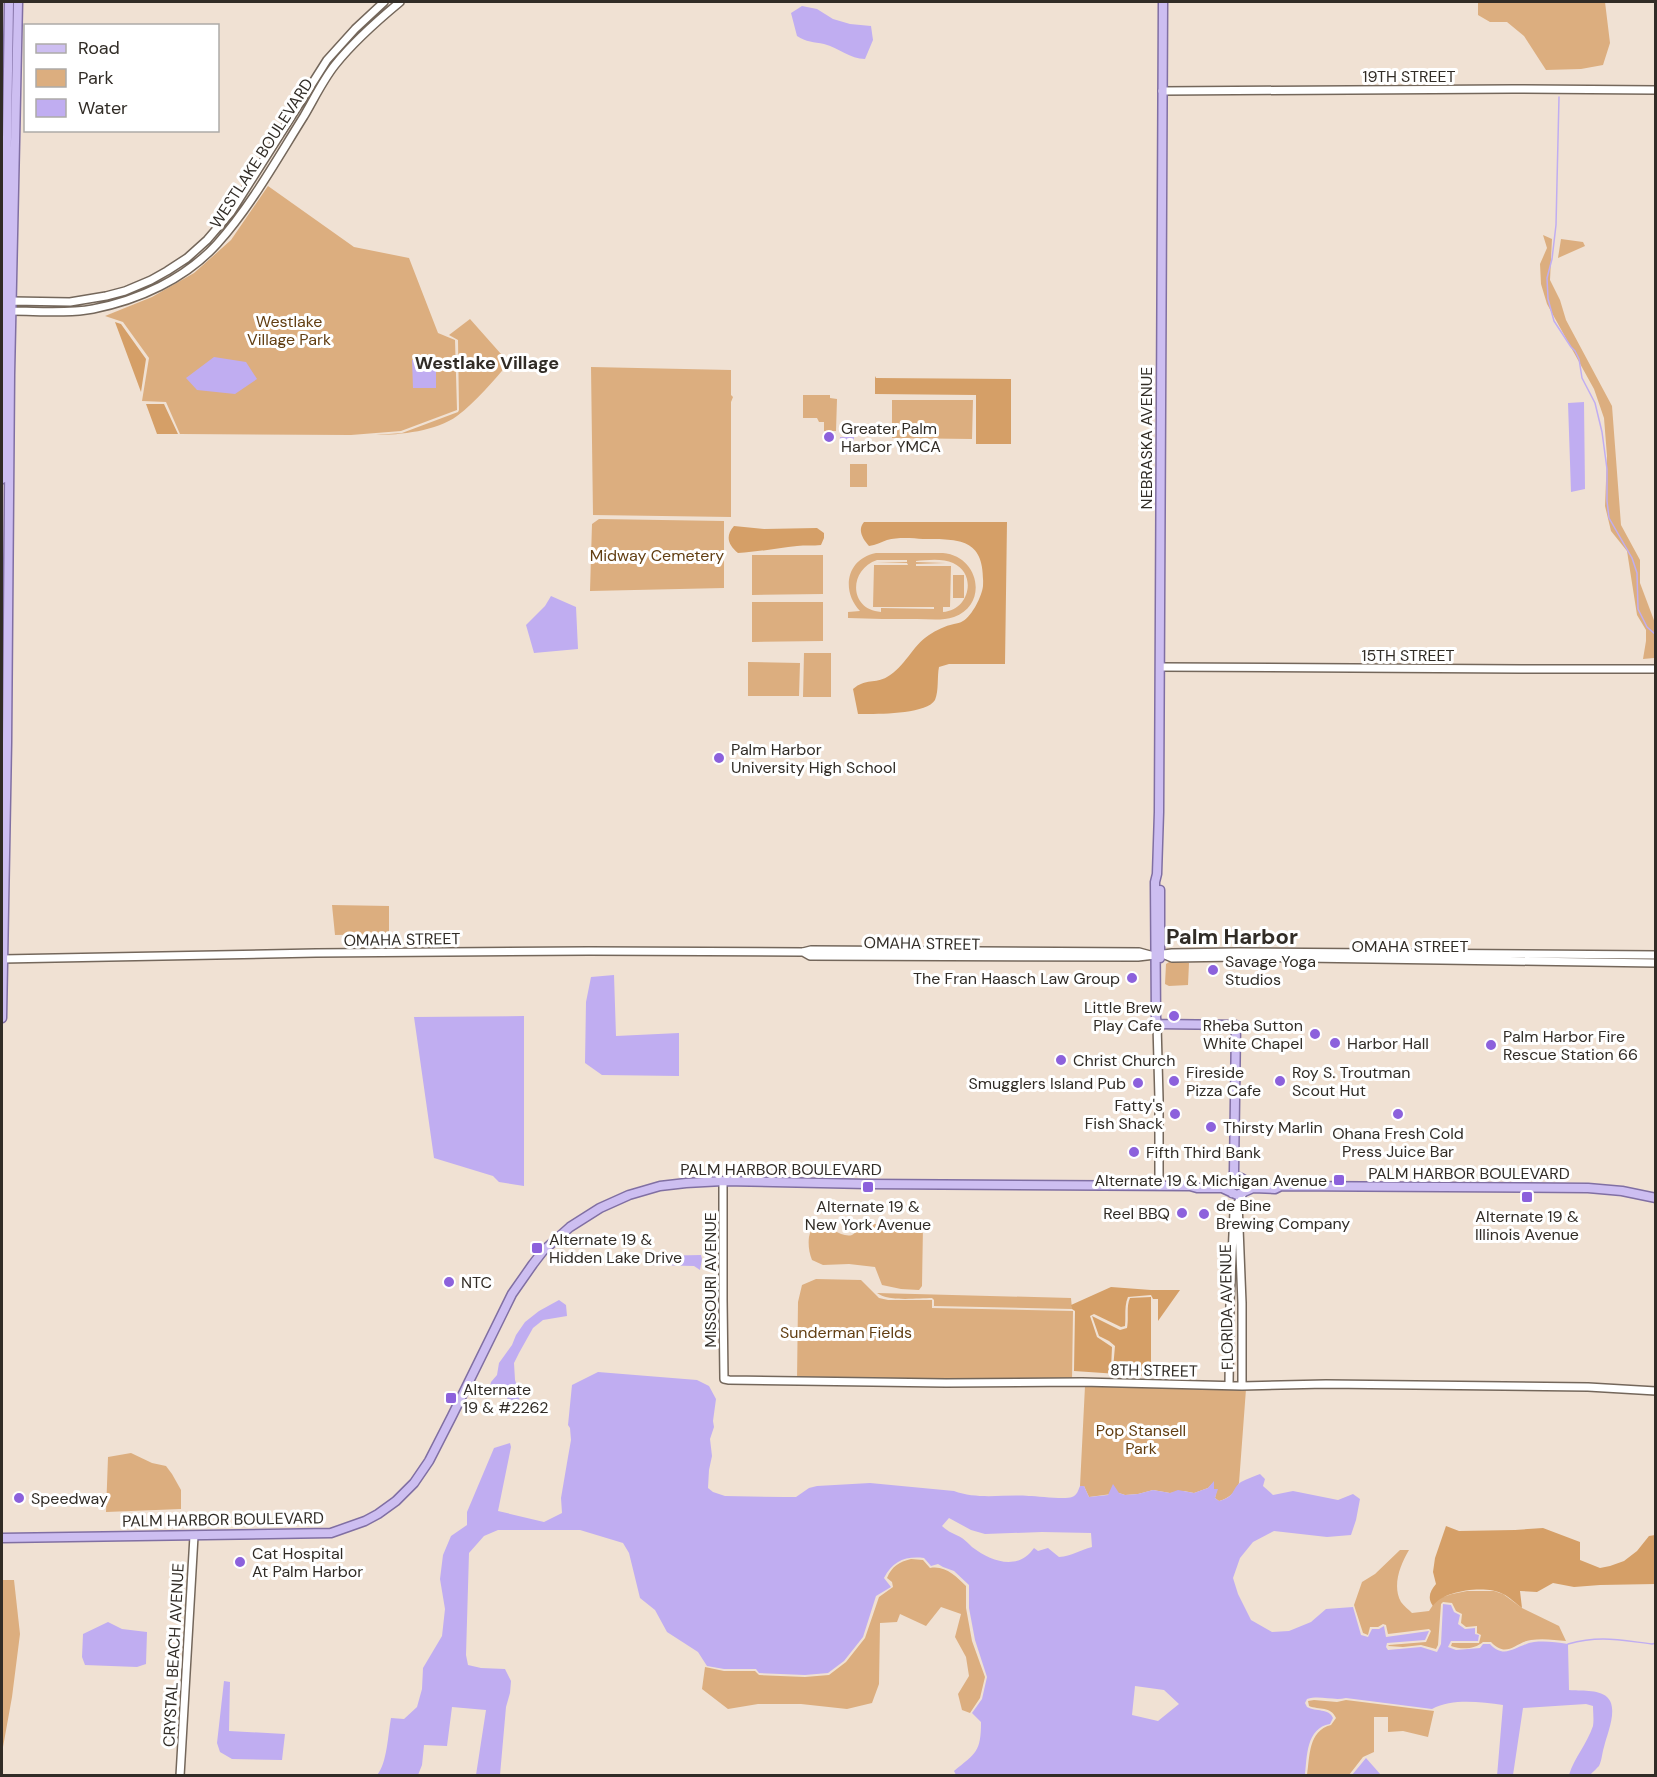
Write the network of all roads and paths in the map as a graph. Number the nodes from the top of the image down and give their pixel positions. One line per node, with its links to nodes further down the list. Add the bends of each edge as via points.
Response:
1 (9, 2): 8 (main road)
2 (18, 2): 8 (main road)
3 (384, 2): 8 (street, WESTLAKE BOULEVARD, via 327,60 231,212 187,258 125,291 70,302)
4 (400, 2): 8 (street, WESTLAKE BOULEVARD, via 363,32 334,66 238,219 192,266 129,300 91,309)
5 (1163, 2): 7 (main road, NEBRASKA AVENUE)
6 (1656, 90): 7 (street, 19TH STREET)
7 (1162, 91): 10 (main road, NEBRASKA AVENUE)
8 (9, 306): 9 (main road); 14 (main road)
9 (2, 478)
10 (1160, 667): 11 (street, 15TH STREET); 12 (main road, NEBRASKA AVENUE)
11 (1656, 669)
12 (1157, 955): 13 (street, OMAHA STREET); 14 (street, OMAHA STREET, via 1092,951 811,950); 15 (street, OMAHA STREET); 17 (main road, NEBRASKA AVENUE)
13 (1656, 955)
14 (2, 959): 16 (main road)
15 (1656, 963)
16 (2, 1018)
17 (1157, 1024): 18 (main road, via 1236,1025); 22 (street, NEBRASKA AVENUE)
18 (1236, 1126): 19 (main road, via 1239,1168); 20 (main road)
19 (1244, 1178): 20 (main road); 24 (main road, PALM HARBOR BOULEVARD, via 1253,1184); 26 (main road)
20 (1231, 1179): 23 (main road); 25 (main road, via 1228,1186)
21 (723, 1181): 22 (main road, PALM HARBOR BOULEVARD); 28 (street, MISSOURI AVENUE); 32 (main road, PALM HARBOR BOULEVARD, via 644,1190 600,1208 560,1234 512,1294 422,1471 404,1494 385,1509 331,1533)
22 (1159, 1186): 23 (main road)
23 (1190, 1186): 25 (main road, via 1222,1188)
24 (1281, 1186): 26 (main road, PALM HARBOR BOULEVARD, via 1253,1188); 27 (main road, PALM HARBOR BOULEVARD, via 1588,1188)
25 (1232, 1193): 26 (main road); 29 (street, FLORIDA AVENUE)
26 (1244, 1193): 30 (street, FLORIDA AVENUE, via 1238,1203)
27 (1656, 1198)
28 (724, 1379): 29 (street, 8TH STREET)
29 (1229, 1385): 30 (street, 8TH STREET)
30 (1242, 1386): 31 (street, 8TH STREET, via 1588,1387)
31 (1656, 1391)
32 (194, 1536): 33 (main road, PALM HARBOR BOULEVARD); 34 (street, CRYSTAL BEACH AVENUE)
33 (2, 1538)
34 (180, 1776)

